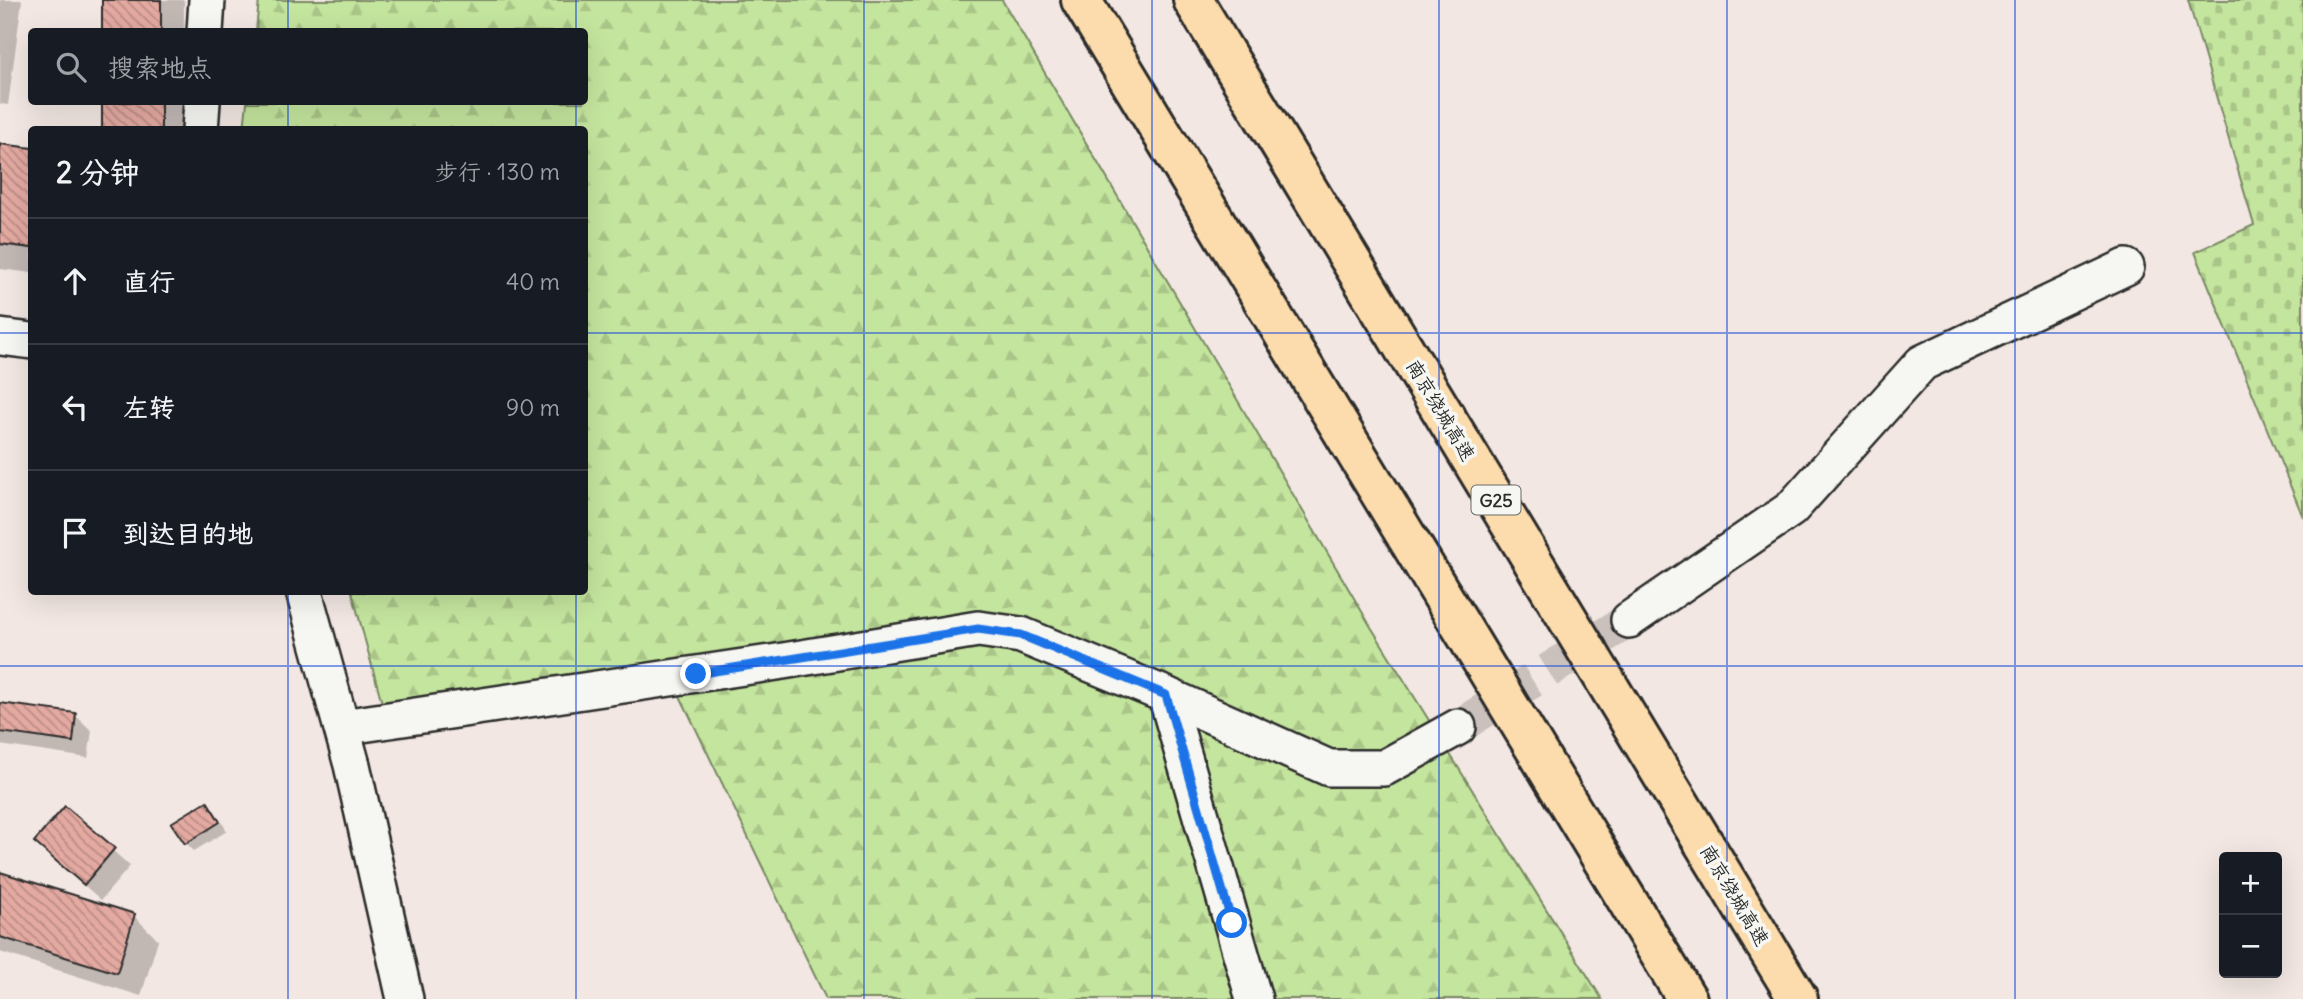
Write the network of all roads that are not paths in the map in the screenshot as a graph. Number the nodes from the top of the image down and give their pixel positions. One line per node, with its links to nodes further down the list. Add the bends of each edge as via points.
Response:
1 (207, 0): 4 (street)
2 (1081, 0): 17 (highway)
3 (1193, 0): 18 (highway, 南京绕城高速 / G25)
4 (205, 28)
5 (202, 105): 6 (street)
6 (200, 126)
7 (2126, 267): 11 (street, via 1922,363 1791,509)
8 (0, 337): 9 (street)
9 (28, 340)
10 (305, 595): 13 (street)
11 (1629, 620)
12 (1166, 695): 13 (street, via 1021,635 978,629); 14 (street, via 1329,768 1384,768); 16 (street)
13 (342, 727): 15 (street)
14 (1458, 727)
15 (405, 999)
16 (1254, 999)
17 (1687, 999)
18 (1798, 999)

